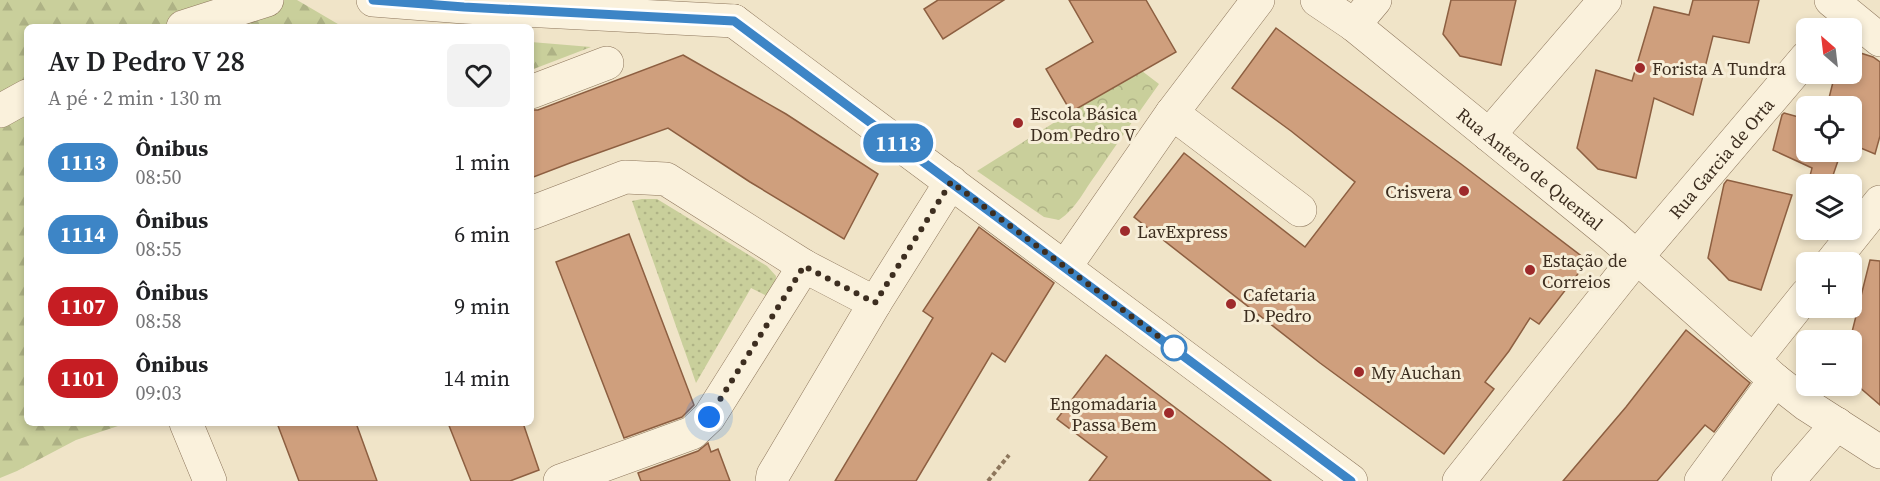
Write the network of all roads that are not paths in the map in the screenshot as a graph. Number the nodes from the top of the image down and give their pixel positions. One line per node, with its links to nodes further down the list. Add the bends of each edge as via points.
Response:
1 (267, 0): 9 (street)
2 (373, 0): 7 (street, via 464,7)
3 (1258, 0): 17 (street)
4 (1317, 0): 10 (street, Rua Antero de Quental)
5 (1375, 0): 10 (street)
6 (1605, 0): 18 (street)
7 (741, 10): 19 (street)
8 (1836, 14): 11 (street)
9 (192, 24)
10 (1354, 26): 18 (street, Rua Antero de Quental)
11 (1880, 40)
12 (607, 63): 14 (street)
13 (1796, 70): 24 (street, Rua Garcia de Orta)
14 (534, 91)
15 (24, 98): 16 (street)
16 (0, 111)
17 (1172, 113): 21 (street); 26 (street)
18 (1488, 135): 24 (street, Rua Antero de Quental)
19 (951, 182): 26 (street); 27 (street)
20 (1880, 202): 23 (street)
21 (1300, 210)
22 (534, 212): 25 (street, via 624,177 666,179)
23 (1840, 252)
24 (1636, 258): 29 (street, Rua Antero de Quental); 37 (street, Rua Garcia de Orta)
25 (804, 266): 27 (street); 34 (street, via 709,417 692,433)
26 (1065, 267): 36 (street)
27 (875, 303): 35 (street)
28 (1796, 313): 29 (street)
29 (1765, 370): 30 (street, Rua Antero de Quental); 38 (street)
30 (1837, 424): 32 (street, Rua Antero de Quental); 39 (street)
31 (187, 426): 33 (street)
32 (1880, 452)
33 (210, 481)
34 (560, 481)
35 (772, 481)
36 (1351, 481)
37 (1459, 481)
38 (1701, 481)
39 (1788, 481)

